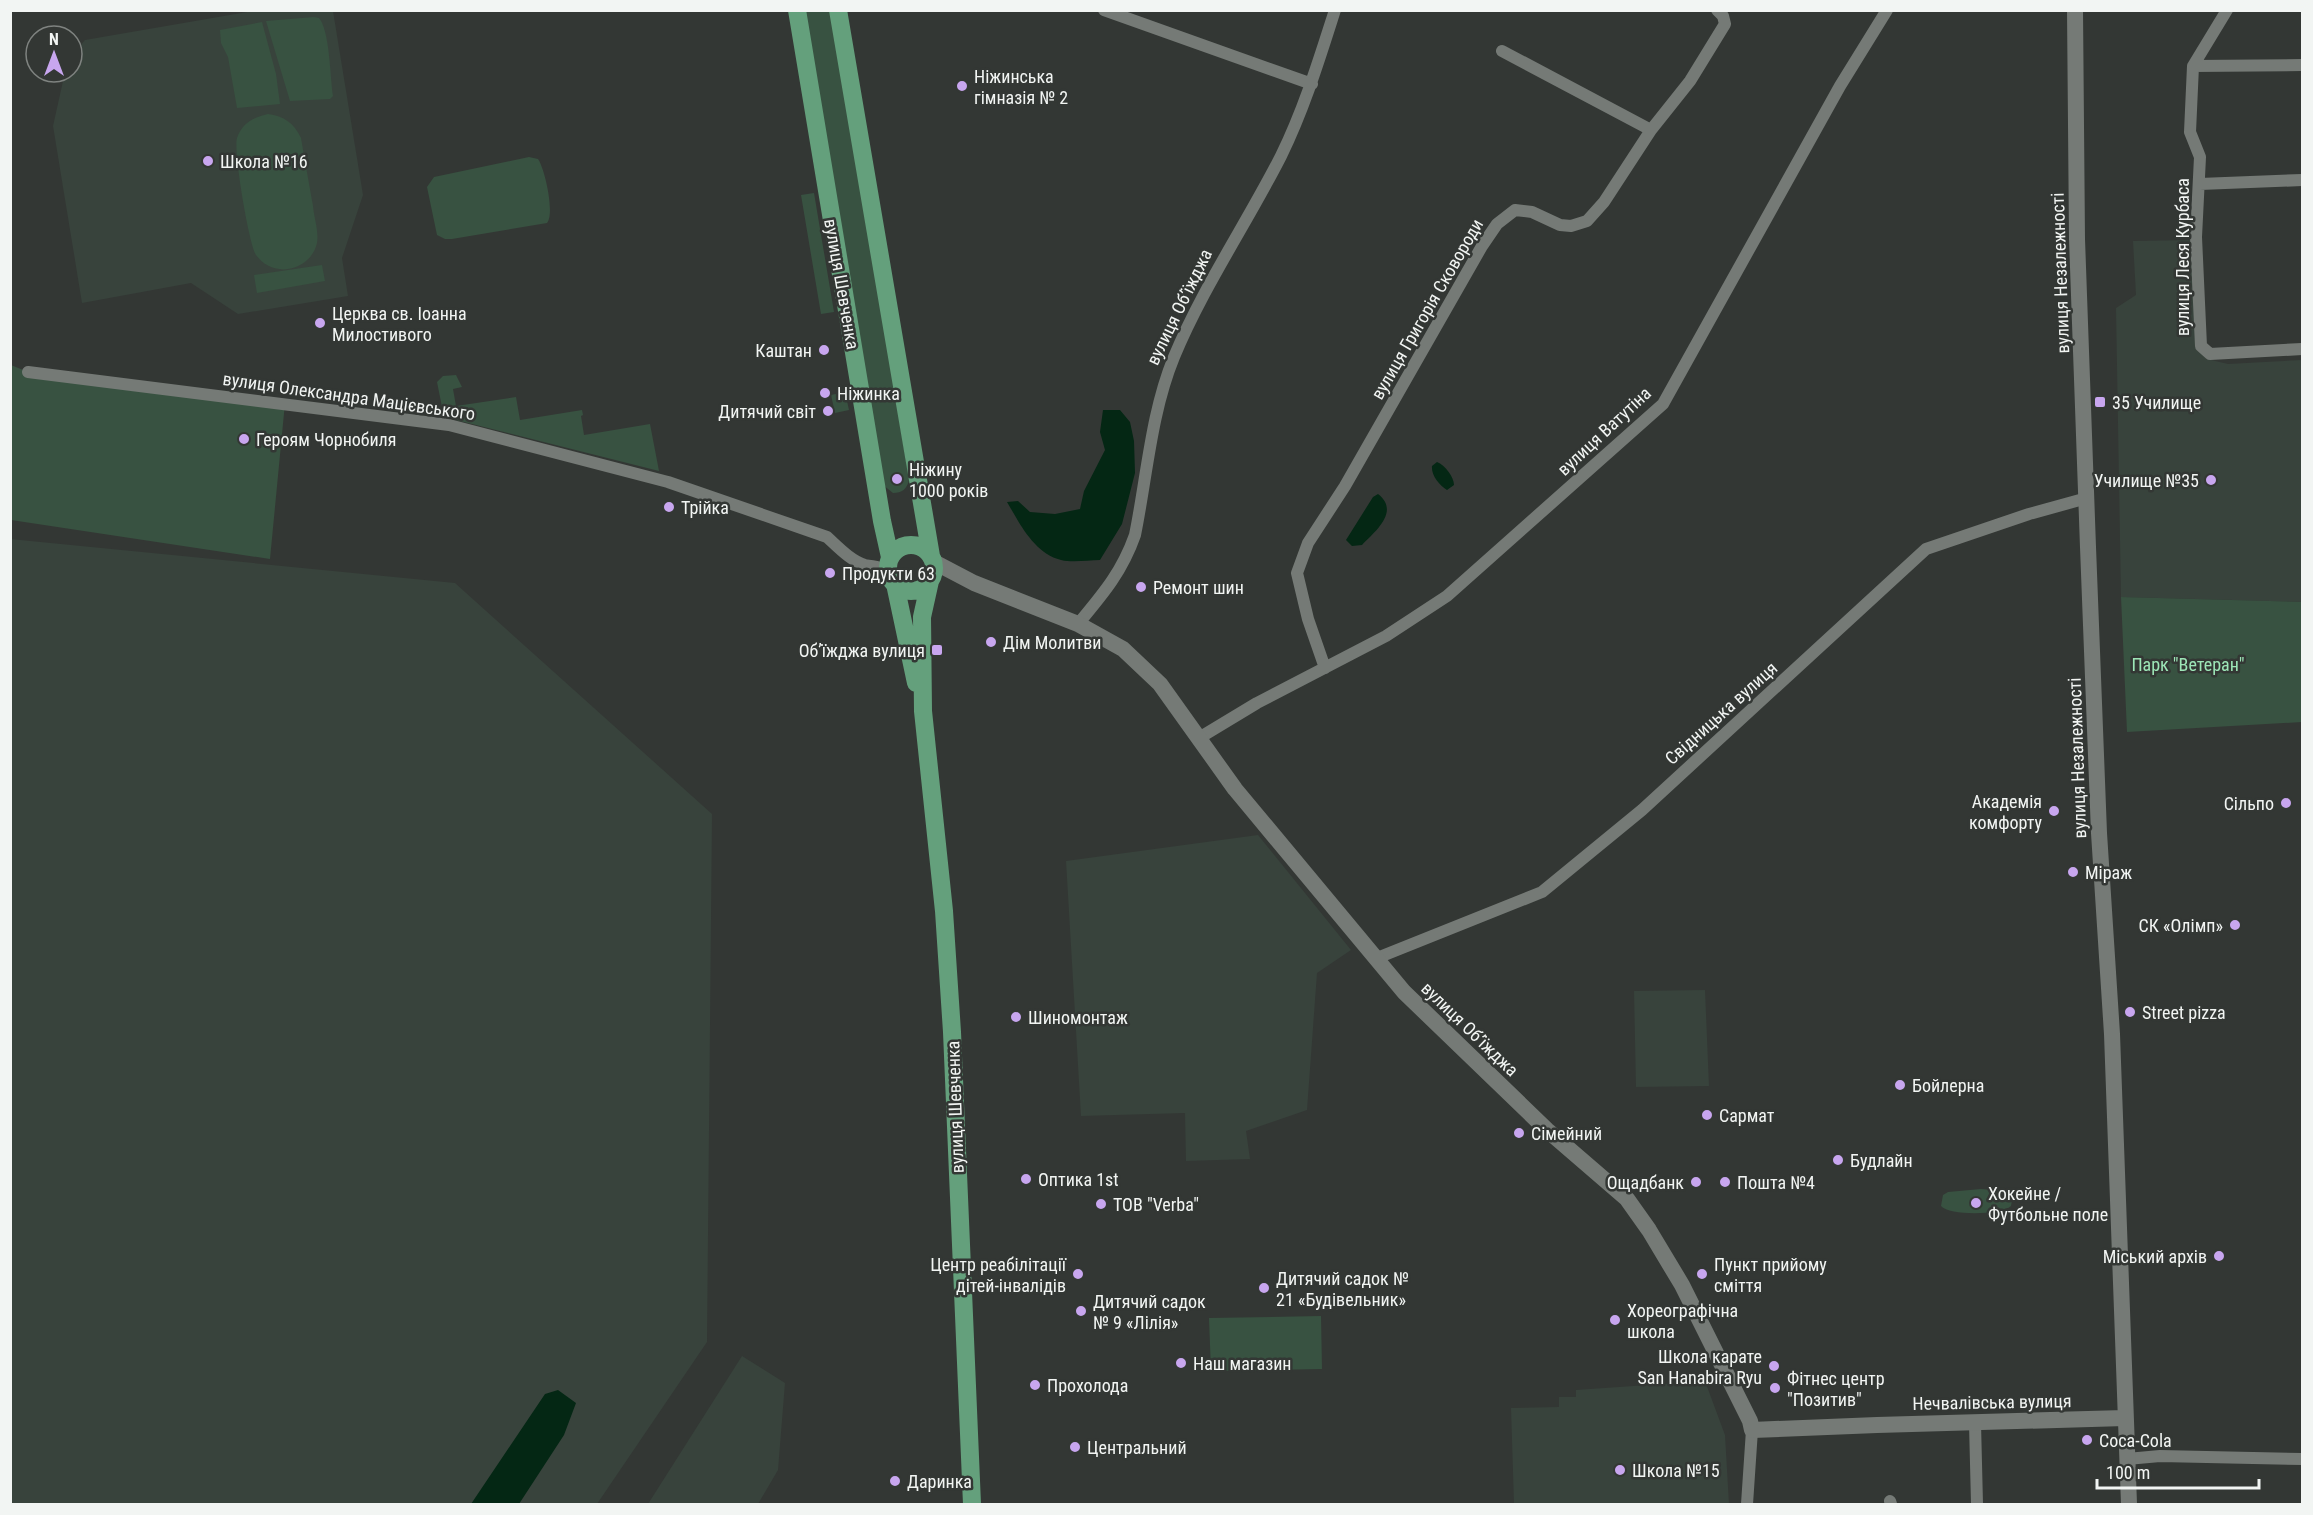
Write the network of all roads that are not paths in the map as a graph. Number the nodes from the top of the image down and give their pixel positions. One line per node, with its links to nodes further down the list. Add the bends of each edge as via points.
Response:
1 (797, 10): 19 (main road, вулиця Шевченка)
2 (838, 10): 20 (main road, вулиця Шевченка)
3 (1104, 10): 12 (street)
4 (1335, 10): 12 (street, вулиця Обʼїжджа)
5 (1717, 10): 13 (street, вулиця Григорія Сковороди, via 1725,24 1690,81)
6 (1887, 10): 22 (street, вулиця Ватутіна, via 1840,86 1663,404 1447,596 1386,636)
7 (2075, 10): 18 (street, вулиця Незалежності)
8 (2227, 10): 11 (street)
9 (1502, 51): 13 (street)
10 (2302, 65): 11 (street)
11 (2193, 66): 15 (street, вулиця Леся Курбаса, via 2190,132 2200,157)
12 (1312, 84): 21 (street, вулиця Обʼїжджа, via 1280,158 1174,357 1157,414 1130,551 1111,585)
13 (1652, 130): 22 (street, вулиця Григорія Сковороди, via 1604,202 1587,220 1560,225 1532,212 1515,210 1497,224 1463,277 1357,467 1308,543 1297,573)
14 (2302, 180): 15 (street)
15 (2200, 184): 16 (street, вулиця Леся Курбаса, via 2196,237 2201,346 2210,354)
16 (2302, 349)
17 (28, 372): 19 (street, вулиця Олександра Мацієвського, via 449,425 668,482 827,537 859,561 875,557)
18 (2087, 498): 25 (street, Свідницька вулиця, via 1926,549 1642,810 1542,892); 26 (street, вулиця Незалежності)
19 (891, 568): 20 (main road, via 900,588 913,591 920,589); 20 (main road, via 898,548 910,545 922,547); 23 (main road, вулиця Шевченка)
20 (931, 570): 21 (street, вулиця Обʼїжджа); 23 (main road, вулиця Шевченка, via 922,617)
21 (1078, 624): 24 (street, вулиця Обʼїжджа, via 1123,649 1145,669)
22 (1325, 668): 24 (street, вулиця Ватутіна)
23 (923, 711): 31 (main road, вулиця Шевченка, via 952,1032)
24 (1199, 738): 25 (street, вулиця Обʼїжджа, via 1235,789)
25 (1377, 958): 28 (street, вулиця Обʼїжджа, via 1444,1033 1627,1199 1699,1315)
26 (2125, 1418): 27 (street, Нечвалівська вулиця); 29 (street, вулиця Незалежності)
27 (1975, 1423): 28 (street, Нечвалівська вулиця); 33 (street)
28 (1752, 1430): 32 (street, вулиця Обʼїжджа)
29 (2127, 1459): 30 (street); 34 (street, вулиця Незалежності)
30 (2302, 1459)
31 (972, 1504)
32 (1747, 1504)
33 (1977, 1504)
34 (2129, 1504)

